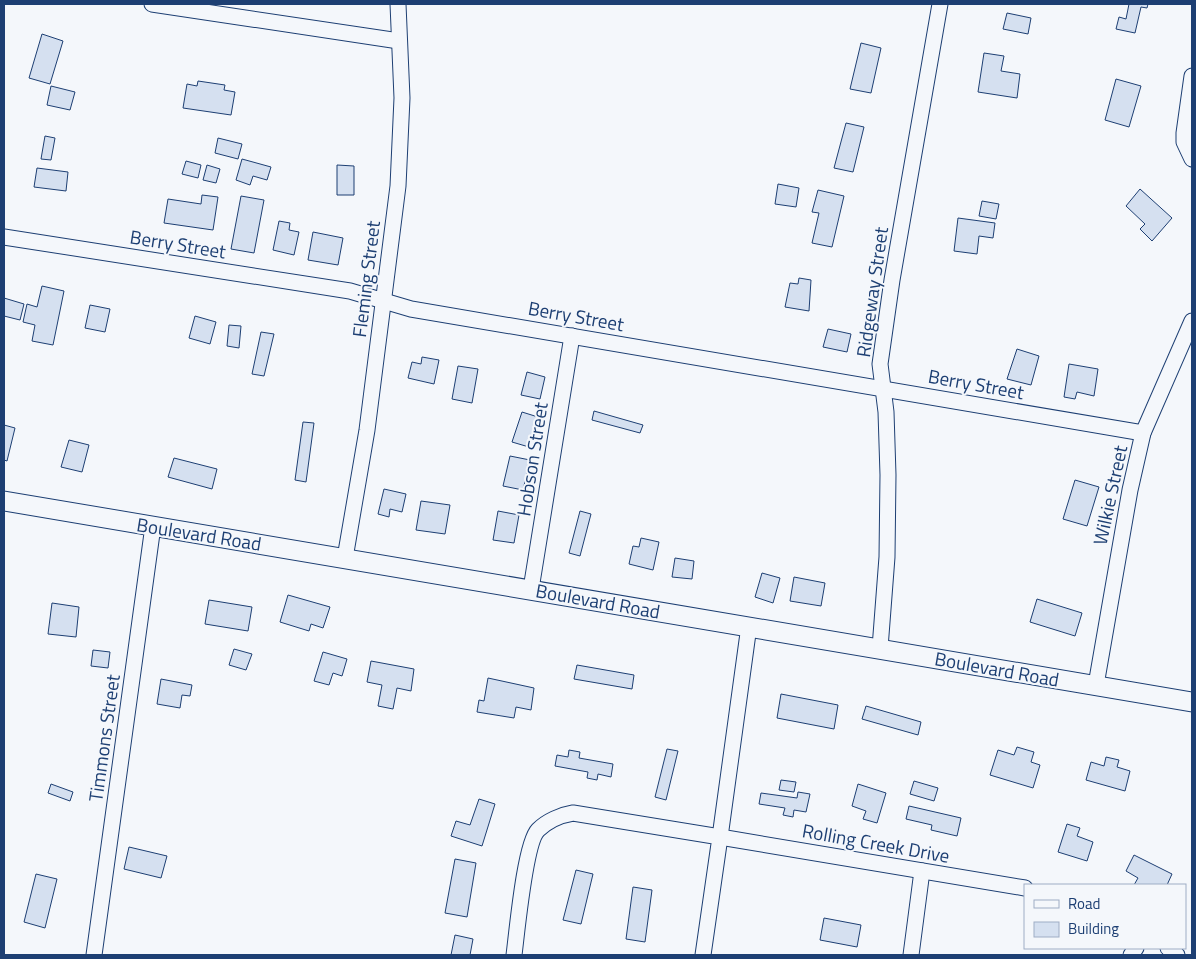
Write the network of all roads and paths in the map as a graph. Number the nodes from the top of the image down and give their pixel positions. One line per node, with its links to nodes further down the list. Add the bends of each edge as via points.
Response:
1 (152, 4): 4 (street)
2 (398, 4): 4 (street, Fleming Street)
3 (940, 4): 11 (street, Ridgeway Street, via 883,335 880,364)
4 (400, 41): 8 (street, Fleming Street, via 402,98 398,186)
5 (1192, 76): 6 (street, via 1184,142)
6 (1192, 159)
7 (4, 237): 8 (street, Berry Street, via 350,291)
8 (383, 301): 10 (street, Berry Street, via 411,309); 15 (street, Fleming Street, via 367,430)
9 (1192, 321): 12 (street, Wilkie Street)
10 (572, 336): 11 (street, Berry Street); 16 (street, Hobson Street)
11 (883, 388): 12 (street, Berry Street); 18 (street, Ridgeway Street, via 887,430 887,557)
12 (1143, 433): 19 (street, Wilkie Street)
13 (4, 501): 14 (street, Boulevard Road)
14 (153, 526): 15 (street, Boulevard Road); 24 (street, Timmons Street)
15 (346, 558): 16 (street, Boulevard Road)
16 (530, 589): 17 (street, Boulevard Road)
17 (749, 626): 18 (street, Boulevard Road); 21 (street)
18 (880, 648): 19 (street, Boulevard Road)
19 (1096, 685): 20 (street, Boulevard Road)
20 (1192, 702)
21 (720, 836): 22 (street, Rolling Creek Drive); 25 (street, Rolling Creek Drive, via 573,812 545,824 532,839); 26 (street)
22 (922, 871): 23 (street, Rolling Creek Drive); 27 (street)
23 (1024, 888)
24 (94, 955)
25 (514, 955)
26 (703, 955)
27 (910, 955)

